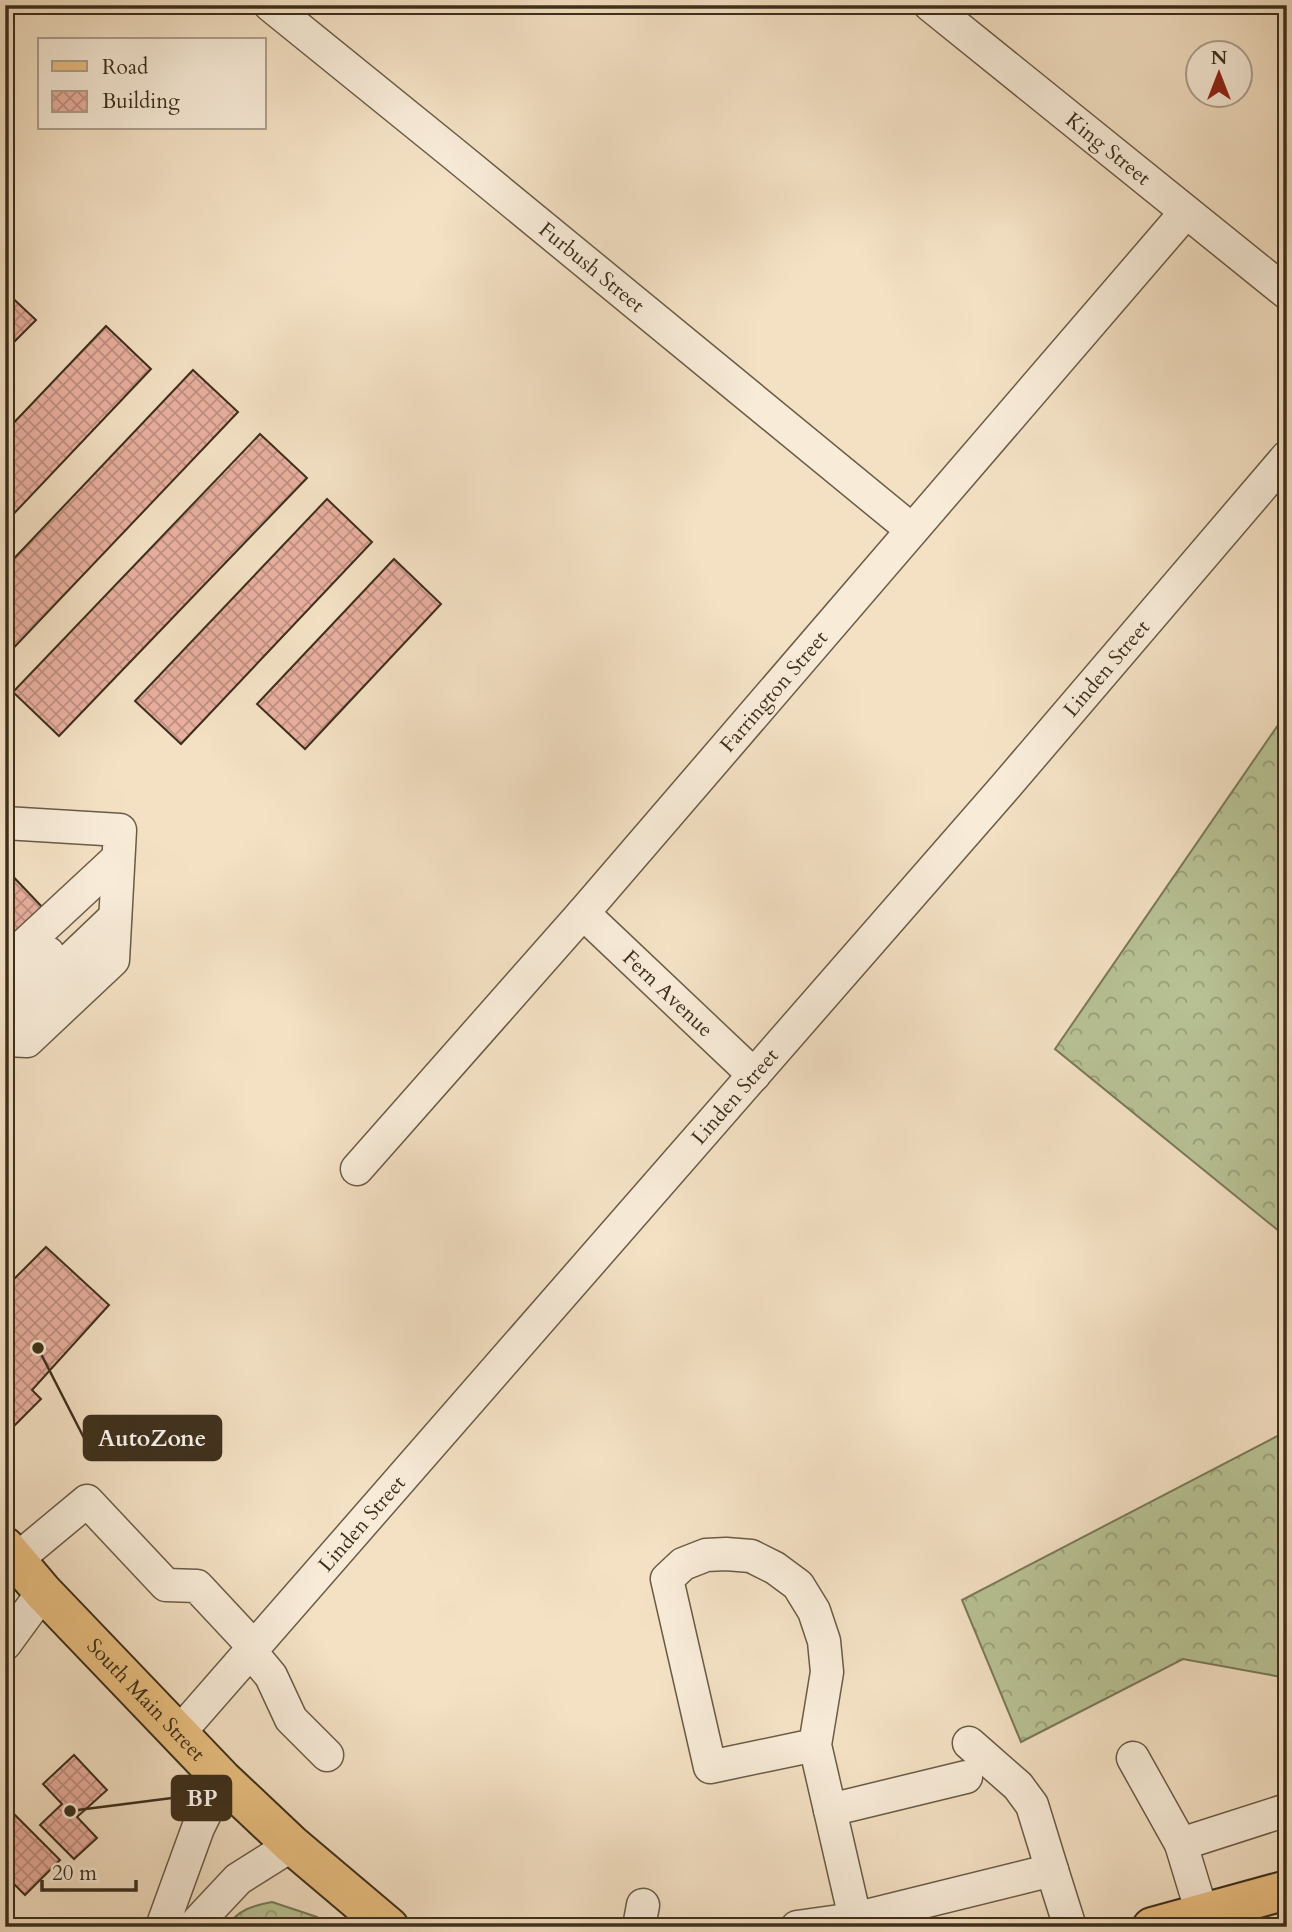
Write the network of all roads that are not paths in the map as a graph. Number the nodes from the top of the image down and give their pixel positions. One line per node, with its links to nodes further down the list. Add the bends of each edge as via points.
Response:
1 (270, 5): 6 (street, Furbush Street)
2 (930, 5): 3 (street, King Street)
3 (1186, 212): 4 (street, King Street); 6 (street, Farrington Street)
4 (1287, 293)
5 (1287, 457): 15 (street, Linden Street)
6 (912, 530): 10 (street, Farrington Street)
7 (5, 823): 8 (street, via 120,830)
8 (118, 858): 9 (street); 11 (street)
9 (116, 903): 12 (street); 13 (street); 14 (street, via 113,960 27,1041)
10 (583, 913): 15 (street, Fern Avenue); 16 (street, Farrington Street)
11 (5, 963)
12 (5, 993)
13 (5, 1022)
14 (5, 1040)
15 (754, 1075): 20 (street, Linden Street)
16 (357, 1169)
17 (10, 1553): 18 (main road, South Main Street); 20 (street, via 87,1501 166,1585 197,1586)
18 (43, 1592): 19 (street); 21 (main road, South Main Street)
19 (5, 1644)
20 (253, 1650): 21 (street, Linden Street); 24 (street, via 291,1719)
21 (179, 1734): 27 (main road, South Main Street)
22 (969, 1743): 32 (street, via 1018,1786 1032,1805)
23 (815, 1745): 23 (street, via 827,1672 824,1641 814,1611 798,1585 751,1556 706,1555 683,1564 667,1579 710,1767); 28 (street)
24 (327, 1755)
25 (1133, 1758): 30 (street)
26 (965, 1777): 28 (street)
27 (222, 1779): 31 (main road, South Main Street); 36 (street)
28 (830, 1810): 35 (street)
29 (1287, 1810): 30 (street)
30 (1181, 1844): 34 (street)
31 (292, 1845): 37 (street, via 238,1879); 38 (main road, South Main Street)
32 (1052, 1871): 35 (street); 40 (street)
33 (1287, 1890): 34 (main road)
34 (1202, 1913): 41 (main road)
35 (855, 1923): 39 (street)
36 (162, 1927)
37 (193, 1927)
38 (389, 1927)
39 (797, 1927)
40 (1070, 1927)
41 (1152, 1927)

